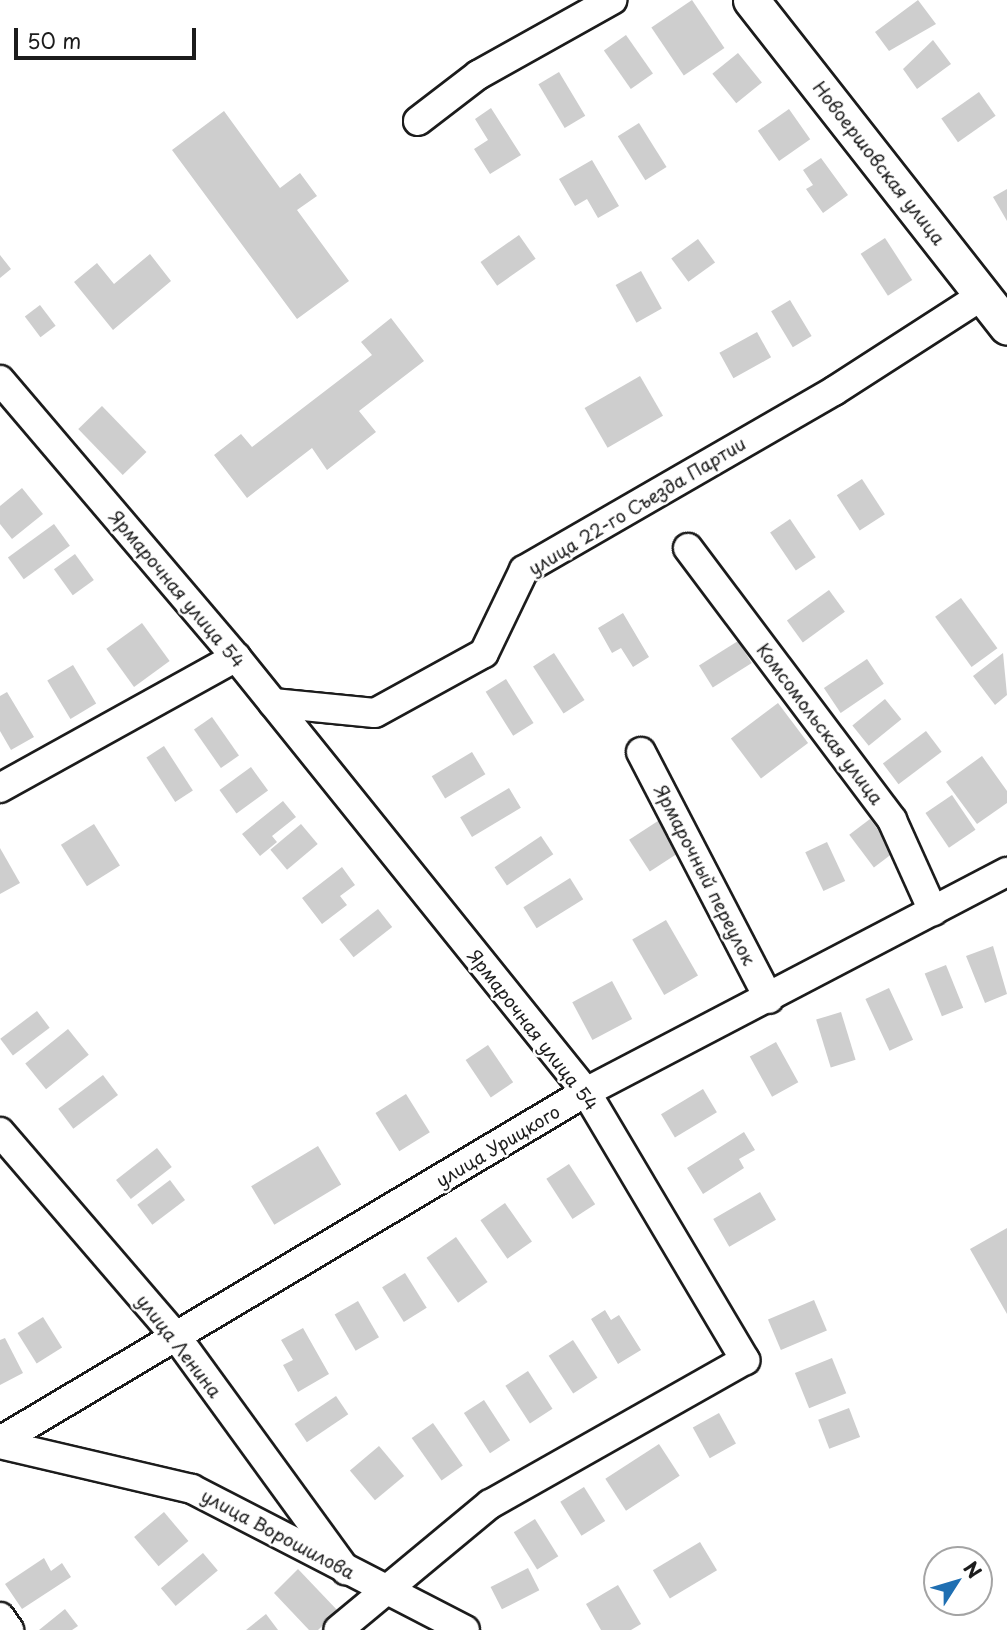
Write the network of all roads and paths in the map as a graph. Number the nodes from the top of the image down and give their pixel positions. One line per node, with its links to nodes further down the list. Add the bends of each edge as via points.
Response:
1 (612, 0): 3 (street, via 478,75)
2 (751, 0): 4 (main road, Новоершовская улица)
3 (418, 121)
4 (983, 295): 5 (main road, Новоершовская улица); 9 (street, улица 22-го Съезда Партии, via 834,391 524,570 484,653 374,713)
5 (1007, 326)
6 (0, 380): 8 (street, Ярмарочная улица 54)
7 (688, 548): 13 (street, Комсомольская улица, via 892,820)
8 (236, 657): 9 (street, Ярмарочная улица 54); 11 (street)
9 (273, 703): 15 (street, Ярмарочная улица 54)
10 (642, 752): 14 (street, Ярмарочный переулок)
11 (0, 788)
12 (1007, 872): 13 (street, улица Урицкого)
13 (933, 911): 14 (street, улица Урицкого)
14 (769, 999): 15 (street, улица Урицкого)
15 (586, 1092): 17 (street, улица Урицкого); 20 (street, Ярмарочная улица 54, via 745,1360 490,1504)
16 (0, 1132): 17 (street, улица Ленина)
17 (178, 1339): 18 (street, улица Урицкого); 19 (street, улица Ленина)
18 (0, 1443): 19 (street, улица Ворошилова, via 192,1489)
19 (346, 1570): 20 (street, улица Ворошилова)
20 (385, 1588): 23 (street, Ярмарочная улица 54); 24 (street, улица Ворошилова)
21 (0, 1617): 22 (street)
22 (9, 1630)
23 (338, 1630)
24 (465, 1630)

